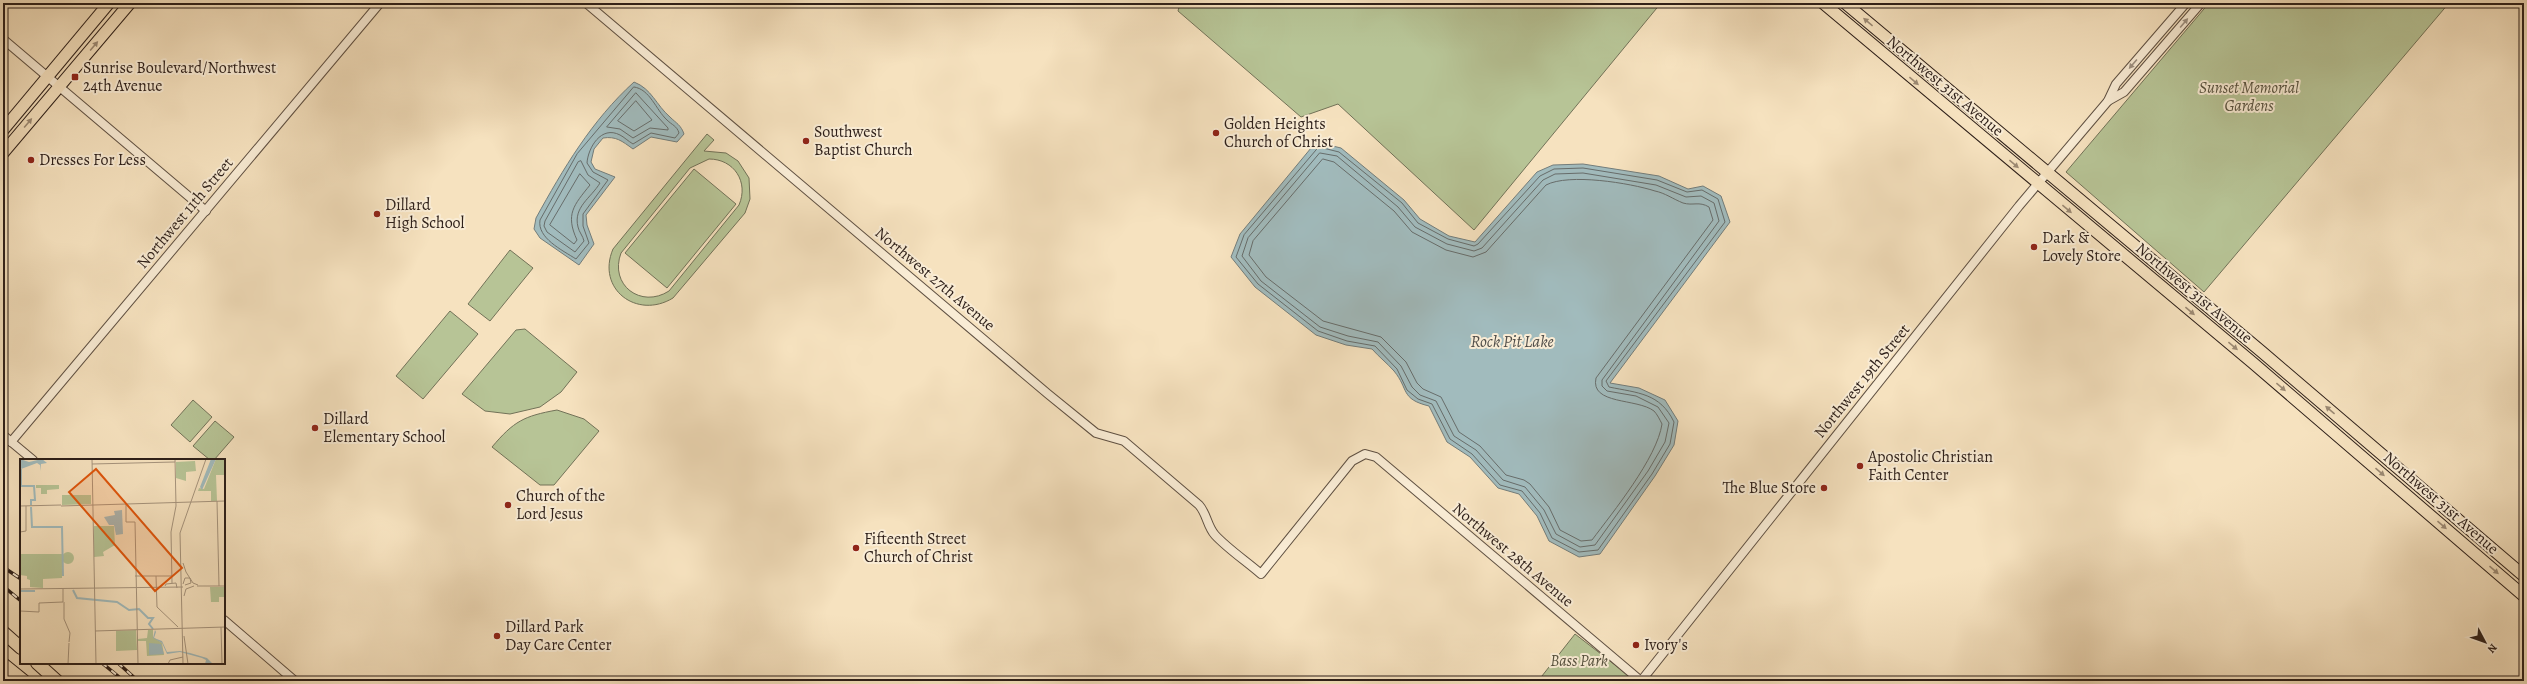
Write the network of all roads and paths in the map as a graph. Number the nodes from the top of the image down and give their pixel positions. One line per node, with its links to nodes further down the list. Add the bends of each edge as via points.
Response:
1 (109, 3): 10 (main road)
2 (130, 3): 11 (main road, one-way to 2)
3 (380, 3): 17 (street, Northwest 11th Street)
4 (586, 3): 20 (street, Northwest 27th Avenue, via 1048,394 1096,433 1119,438 1130,446 1199,505 1206,513 1215,534 1261,574 1352,461)
5 (1822, 3): 16 (main road, Northwest 31st Avenue, one-way to 16)
6 (1845, 3): 15 (main road, Northwest 31st Avenue, one-way to 6)
7 (2186, 3): 12 (street, Northwest 19th Street, one-way to 12, via 2116,84)
8 (2201, 3): 12 (street, Northwest 19th Street, one-way to 8, via 2124,92)
9 (3, 39): 10 (street)
10 (49, 76): 11 (street); 13 (main road)
11 (60, 86): 14 (main road, one-way to 11); 17 (street)
12 (2108, 101): 15 (street, Northwest 19th Street)
13 (3, 130)
14 (3, 153)
15 (2047, 173): 16 (street, Northwest 19th Street); 22 (main road, Northwest 31st Avenue, one-way to 15, via 2268,357)
16 (2038, 184): 23 (main road, Northwest 31st Avenue, one-way to 23); 34 (street, Northwest 19th Street)
17 (206, 211): 19 (street, Northwest 11th Street)
18 (3, 435): 19 (street)
19 (11, 442): 21 (street)
20 (1365, 454): 34 (street, Northwest 28th Avenue, via 1376,457)
21 (31, 459)
22 (2524, 576)
23 (2524, 596)
24 (225, 621): 33 (street)
25 (3, 632): 26 (highway)
26 (20, 647)
27 (3, 664): 31 (highway)
28 (38, 664): 32 (highway)
29 (3, 679): 30 (highway)
30 (6, 681)
31 (24, 681)
32 (57, 681)
33 (295, 681)
34 (1641, 681)

